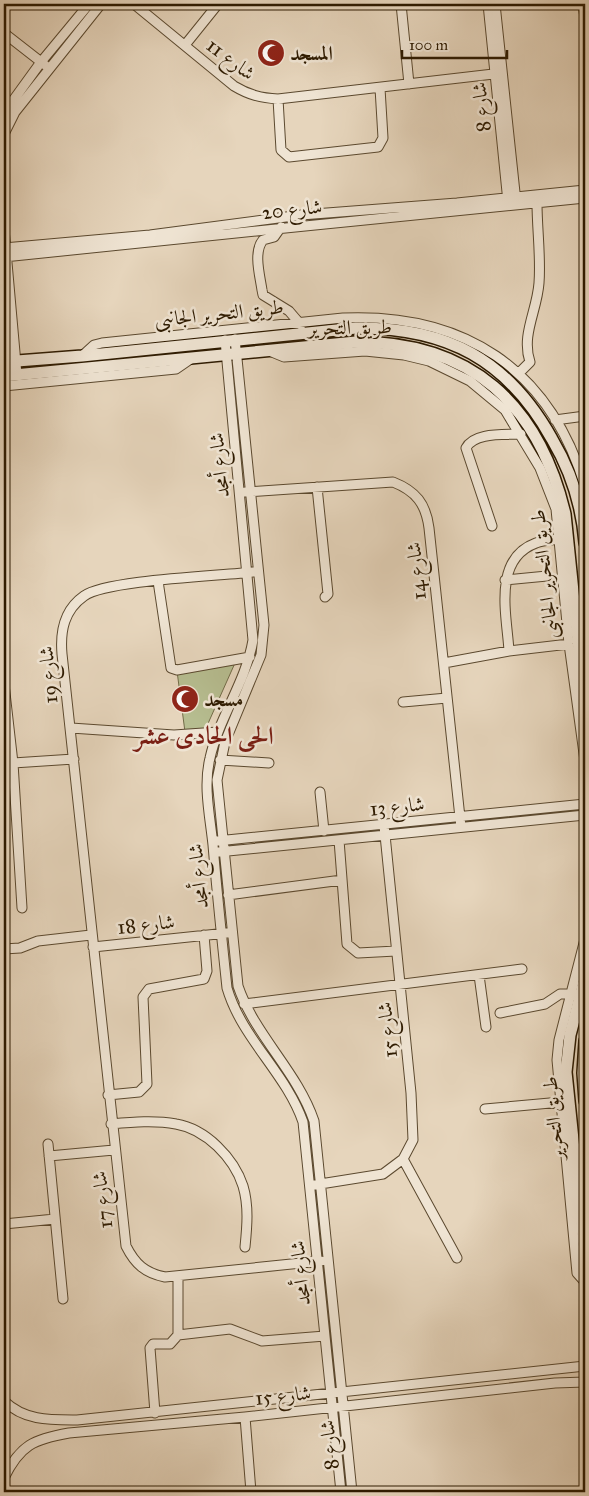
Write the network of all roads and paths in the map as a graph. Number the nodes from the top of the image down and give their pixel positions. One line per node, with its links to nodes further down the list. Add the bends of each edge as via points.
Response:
1 (89, 4): 12 (street)
2 (101, 4): 12 (street)
3 (134, 4): 11 (street, شارع 11)
4 (218, 4): 11 (street)
5 (401, 4): 14 (street)
6 (488, 4): 13 (street, شارع 8)
7 (495, 4): 13 (street, شارع 8)
8 (583, 4): 9 (street)
9 (585, 18)
10 (4, 33): 12 (street)
11 (185, 45): 16 (street, شارع 11, via 242,91 261,98)
12 (45, 65): 17 (street); 18 (street)
13 (499, 73): 14 (street, شارع 11); 21 (street, شارع 8)
14 (410, 84): 15 (street, شارع 11)
15 (380, 88): 16 (street, شارع 11); 16 (street, via 382,143 378,147 326,153 288,157 284,154 281,150)
16 (278, 99)
17 (4, 113)
18 (4, 134)
19 (585, 190): 21 (street, شارع 20)
20 (585, 198): 22 (street, شارع 20)
21 (512, 201): 22 (street, شارع 20); 23 (street, شارع 20); 25 (street, شارع 20, via 302,215)
22 (536, 203): 34 (street, via 539,282 527,336 530,362)
23 (281, 227): 25 (street, شارع 20, via 136,245); 27 (street, via 274,237 260,244 258,256 262,290 264,296 289,311)
24 (4, 229): 25 (street)
25 (5, 252): 31 (street)
26 (4, 326): 31 (street)
27 (302, 328): 28 (street, طريق التحرير); 32 (street, طريق التحرير الجانبى, via 102,343 94,345); 34 (street, طريق التحرير الجانبى, via 362,318 420,324 475,342); 45 (street, طريق التحرير, via 369,328 411,333 453,344 496,369 528,399 567,467 581,512)
28 (230, 340): 30 (street, شارع أمجد); 32 (street, طريق التحرير)
29 (267, 350): 30 (street, طريق التحرير); 38 (street, طريق التحرير الجانبى, via 284,357 365,351 429,361 482,389 505,410); 52 (street, طريق التحرير, via 356,342 406,346 435,352 460,363 503,393 528,425 561,496 566,514)
30 (231, 353): 33 (street, طريق التحرير); 41 (street, شارع أمجد); 42 (street, شارع أمجد)
31 (9, 356): 32 (street, طريق التحرير); 35 (street)
32 (82, 356)
33 (193, 356): 35 (street, طريق التحرير); 35 (street, طريق التحرير الجانبى, via 176,368)
34 (520, 373): 37 (street, طريق التحرير الجانبى)
35 (8, 378)
36 (585, 416): 37 (street)
37 (554, 420): 40 (street, طريق التحرير الجانبى)
38 (520, 434): 43 (street, via 476,438 469,441 466,448); 44 (street, طريق التحرير الجانبى, via 552,495)
39 (317, 486): 41 (street, شارع 14); 51 (street, via 328,594); 56 (street, شارع 14, via 393,482 420,498 427,512)
40 (585, 486)
41 (249, 491): 42 (street, شارع 14); 46 (street, شارع أمجد)
42 (239, 492): 47 (street, شارع أمجد)
43 (492, 526)
44 (559, 539): 49 (street, via 537,542 525,548 509,568); 52 (street, طريق التحرير الجانبى)
45 (585, 543)
46 (258, 572): 47 (street, شارع 19); 65 (street, شارع أمجد, via 264,626 261,656)
47 (248, 573): 50 (street, شارع 19); 55 (street, شارع أمجد, via 253,626)
48 (548, 576): 49 (street)
49 (506, 580): 54 (street)
50 (158, 581): 55 (street, via 171,668 177,670); 62 (street, شارع 19, via 97,589 80,600 67,615 61,640)
51 (325, 597)
52 (570, 604): 53 (street, طريق التحرير الجانبى); 57 (street, طريق التحرير)
53 (569, 644): 54 (street); 66 (street, طريق التحرير الجانبى)
54 (509, 651): 56 (street)
55 (250, 657): 63 (street, شارع أمجد)
56 (444, 663): 59 (street, شارع 14)
57 (584, 683): 61 (street, طريق التحرير)
58 (4, 684): 67 (street)
59 (447, 698): 60 (street); 72 (street, شارع 14)
60 (403, 702)
61 (585, 708)
62 (71, 728): 63 (street, via 174,735); 64 (street, شارع 19)
63 (218, 732): 79 (street, شارع أمجد, via 207,779)
64 (74, 759): 67 (street); 87 (street, شارع 19)
65 (220, 760): 68 (street); 78 (street, شارع أمجد, via 217,780)
66 (585, 761)
67 (12, 763): 84 (street)
68 (269, 763)
69 (320, 792): 75 (street)
70 (585, 804): 72 (street, شارع 13)
71 (585, 815): 74 (street, شارع 13)
72 (460, 817): 73 (street, شارع 13); 74 (street, شارع 14)
73 (384, 825): 75 (street, شارع 13); 76 (street, شارع 15)
74 (461, 827): 76 (street, شارع 13)
75 (324, 831): 78 (street, شارع 13)
76 (385, 835): 77 (street, شارع 13); 92 (street, شارع 15)
77 (339, 840): 80 (street, شارع 13); 82 (street)
78 (222, 841): 79 (street, شارع 13); 80 (street, شارع أمجد)
79 (212, 842): 81 (street, شارع أمجد)
80 (223, 851): 81 (street, شارع 13); 83 (street, شارع أمجد)
81 (213, 852): 86 (street, شارع أمجد)
82 (342, 880): 83 (street); 92 (street, via 347,944 358,953)
83 (228, 895): 85 (street, شارع أمجد)
84 (22, 908)
85 (233, 932): 86 (street, شارع 18); 98 (street, شارع أمجد, via 238,986)
86 (221, 934): 88 (street, شارع 18); 112 (street, شارع أمجد, via 227,988 233,1008 296,1102 303,1122)
87 (92, 935): 90 (street, شارع 17); 91 (street)
88 (204, 935): 90 (street, شارع 18); 102 (street, via 204,979 149,989 143,997 147,1084 139,1092)
89 (585, 939): 97 (street)
90 (93, 947): 102 (street, شارع 17)
91 (4, 949)
92 (396, 951): 96 (street, شارع 15)
93 (522, 970): 94 (street)
94 (479, 975): 96 (street); 100 (street)
95 (585, 978): 97 (street, طريق التحرير)
96 (399, 984): 98 (street); 110 (street, شارع 15, via 413,1129)
97 (576, 994): 99 (street, via 560,994 537,1006); 104 (street, via 558,1047 557,1080); 116 (street, طريق التحرير, via 566,1072)
98 (244, 1004): 111 (street, شارع أمجد, via 307,1100 314,1120)
99 (500, 1013)
100 (486, 1027)
101 (585, 1041): 103 (street, طريق التحرير)
102 (108, 1095): 106 (street, شارع 17)
103 (585, 1100)
104 (561, 1102): 105 (street); 121 (street, via 577,1273)
105 (485, 1108)
106 (111, 1124): 108 (street, شارع 17); 115 (street, via 144,1121 178,1124 206,1136 228,1158 243,1186 247,1217)
107 (48, 1144): 109 (street)
108 (114, 1150): 109 (street); 120 (street, شارع 17, via 128,1252 140,1267 152,1274)
109 (49, 1156): 113 (street)
110 (404, 1159): 111 (street, via 383,1174); 117 (street)
111 (320, 1184): 112 (street); 118 (street, شارع أمجد)
112 (309, 1185): 119 (street, شارع أمجد)
113 (55, 1219): 114 (street); 122 (street)
114 (4, 1224)
115 (245, 1247)
116 (585, 1256)
117 (457, 1258)
118 (327, 1260): 119 (street, شارع 17); 127 (street, شارع أمجد)
119 (316, 1261): 120 (street, شارع 17); 124 (street, شارع أمجد)
120 (178, 1277): 123 (street)
121 (585, 1282)
122 (62, 1299)
123 (178, 1335): 124 (street, via 230,1329 262,1342); 132 (street, via 170,1344 154,1344 150,1348)
124 (325, 1336): 128 (street, شارع أمجد)
125 (585, 1366): 127 (street, شارع 15)
126 (585, 1382): 130 (street, شارع 15)
127 (342, 1393): 128 (street, شارع 15); 130 (street, شارع 8)
128 (331, 1394): 131 (street, شارع 8); 132 (street, شارع 15)
129 (4, 1401): 132 (street, شارع 15, via 12,1409 34,1419 77,1420)
130 (343, 1406): 131 (street, شارع 15); 137 (street, شارع 8)
131 (332, 1408): 133 (street, شارع 15); 136 (street, شارع 8)
132 (155, 1413)
133 (245, 1417): 134 (street, شارع 15, via 44,1438 16,1456); 135 (street)
134 (4, 1478)
135 (251, 1492)
136 (341, 1492)
137 (352, 1492)

